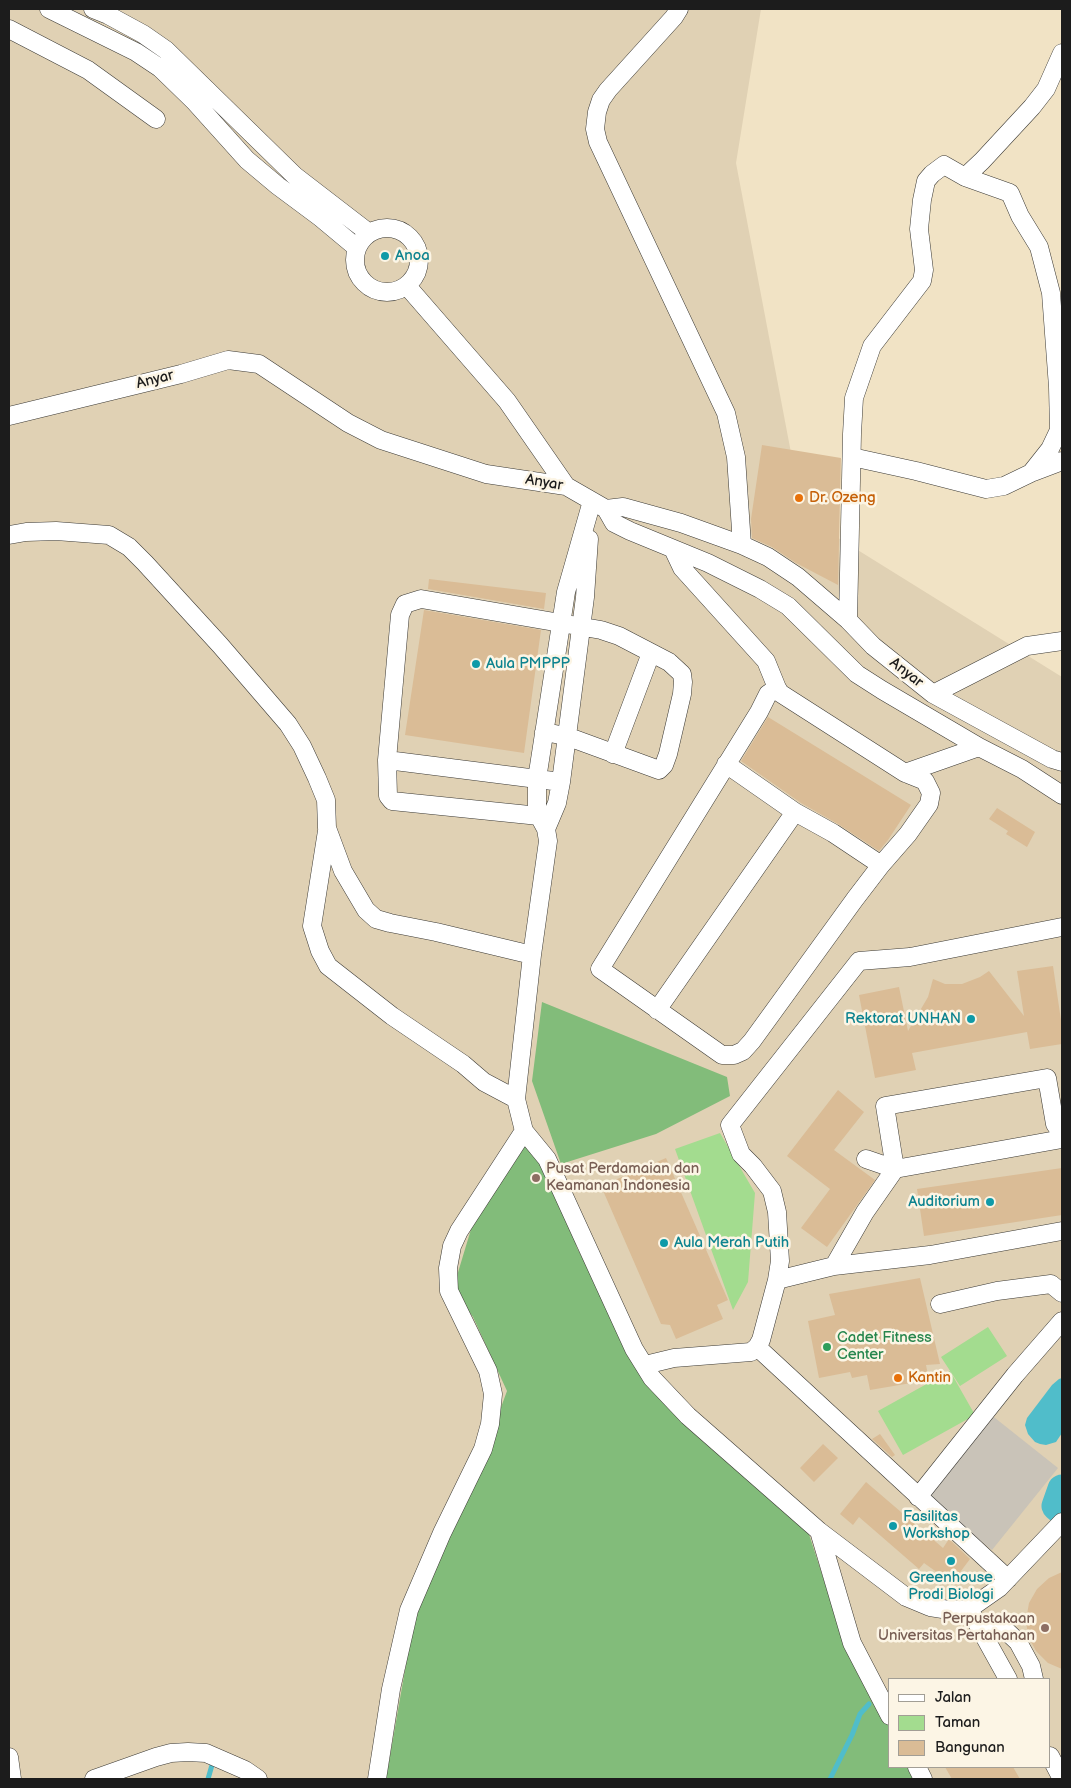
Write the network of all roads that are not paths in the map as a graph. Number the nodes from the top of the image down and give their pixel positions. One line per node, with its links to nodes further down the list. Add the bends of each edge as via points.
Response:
1 (49, 9): 9 (street, via 136,52 160,68 247,160)
2 (93, 9): 8 (street, via 143,34 166,50 294,176)
3 (679, 9): 18 (street, via 608,90 601,100 595,129 726,413 736,457)
4 (9, 29): 6 (street, via 88,70)
5 (1062, 53): 7 (street, via 1046,89 1032,107)
6 (156, 119)
7 (965, 177): 12 (street, via 944,165 926,181 919,229 924,270 922,281 872,346 854,398); 14 (street, via 1010,193 1039,247 1051,294 1059,430 1050,449)
8 (370, 233): 9 (street); 10 (street, via 396,229 410,237 419,257 414,278)
9 (357, 248): 10 (street, via 356,266 363,281 384,292)
10 (407, 286): 15 (street, via 507,401)
11 (9, 416): 15 (street, Anyar, via 228,360 247,361 267,368 348,423 381,440 486,474)
12 (852, 457): 14 (street, via 986,489 1004,486); 20 (street)
13 (1062, 460): 14 (street)
14 (1031, 473)
15 (566, 486): 16 (street, Anyar)
16 (604, 511): 18 (street, Anyar, via 623,507); 19 (street, Anyar); 21 (street, via 566,592); 22 (street)
17 (9, 535): 40 (street, via 80,531 109,535 129,547 288,724 302,746 326,800)
18 (742, 545): 20 (street, Anyar, via 798,577)
19 (673, 549): 25 (street, via 682,568 766,661); 29 (street, Anyar, via 708,563 788,606 857,674)
20 (848, 620): 26 (street, Anyar, via 873,646)
21 (561, 623): 22 (street); 27 (street); 31 (street, via 421,599 404,604 400,615)
22 (580, 626): 24 (street, via 618,636); 28 (street)
23 (1062, 641): 26 (street, via 1027,646)
24 (650, 653): 30 (street); 30 (street, via 682,674 682,694 664,765 659,770)
25 (777, 688): 33 (street, via 768,694); 34 (street, via 780,693)
26 (932, 694): 32 (street, Anyar)
27 (544, 732): 28 (street); 35 (street)
28 (566, 736): 30 (street); 36 (street)
29 (979, 747): 34 (street); 37 (street, Anyar)
30 (613, 754)
31 (387, 760): 35 (street); 39 (street, via 388,796 392,801)
32 (1062, 762)
33 (726, 764): 38 (street); 44 (street, via 600,969)
34 (905, 772): 41 (street, via 926,781 931,793 929,804)
35 (537, 779): 36 (street); 39 (street, via 536,802)
36 (561, 782): 39 (street, via 557,803)
37 (1062, 795)
38 (796, 812): 41 (street); 44 (street)
39 (546, 821): 43 (street, via 548,841)
40 (327, 828): 43 (street, via 343,870 366,910 376,919); 45 (street, via 312,926 328,966 484,1082)
41 (881, 864): 44 (street, via 743,1051 722,1055)
42 (1060, 932): 53 (street, via 910,957 859,961 829,997 730,1125 742,1154 772,1191 780,1240)
43 (532, 955): 45 (street)
44 (657, 1010)
45 (516, 1099): 46 (street)
46 (524, 1131): 58 (street, via 547,1159 634,1349); 73 (street, via 452,1246 448,1268 449,1291 488,1370 493,1394 490,1424 482,1449 409,1610 391,1689)
47 (1062, 1134): 50 (street, via 1055,1124 1048,1078 885,1106)
48 (1062, 1140): 50 (street)
49 (866, 1159): 50 (street)
50 (896, 1169): 52 (street, via 865,1212)
51 (1062, 1230): 52 (street, via 930,1255)
52 (834, 1266): 53 (street)
53 (777, 1280): 57 (street)
54 (1062, 1293): 55 (street, via 1052,1284 997,1291)
55 (940, 1304)
56 (1062, 1321): 59 (street)
57 (757, 1347): 58 (street, via 751,1352 674,1358); 59 (street)
58 (645, 1365): 61 (street, via 652,1378 688,1416)
59 (918, 1497): 62 (street)
60 (1059, 1525): 62 (street)
61 (819, 1531): 63 (street, via 906,1597 930,1607); 66 (street, via 852,1643)
62 (1008, 1579): 63 (street)
63 (973, 1616): 64 (street); 65 (street, via 1000,1625 1018,1642)
64 (1007, 1678)
65 (1034, 1678)
66 (888, 1712)
67 (9, 1757): 70 (street)
68 (1051, 1758): 75 (street)
69 (917, 1768): 74 (street)
70 (12, 1779)
71 (94, 1779): 72 (street, via 156,1757 188,1752 206,1753)
72 (258, 1779)
73 (377, 1779)
74 (923, 1779)
75 (1062, 1779)

